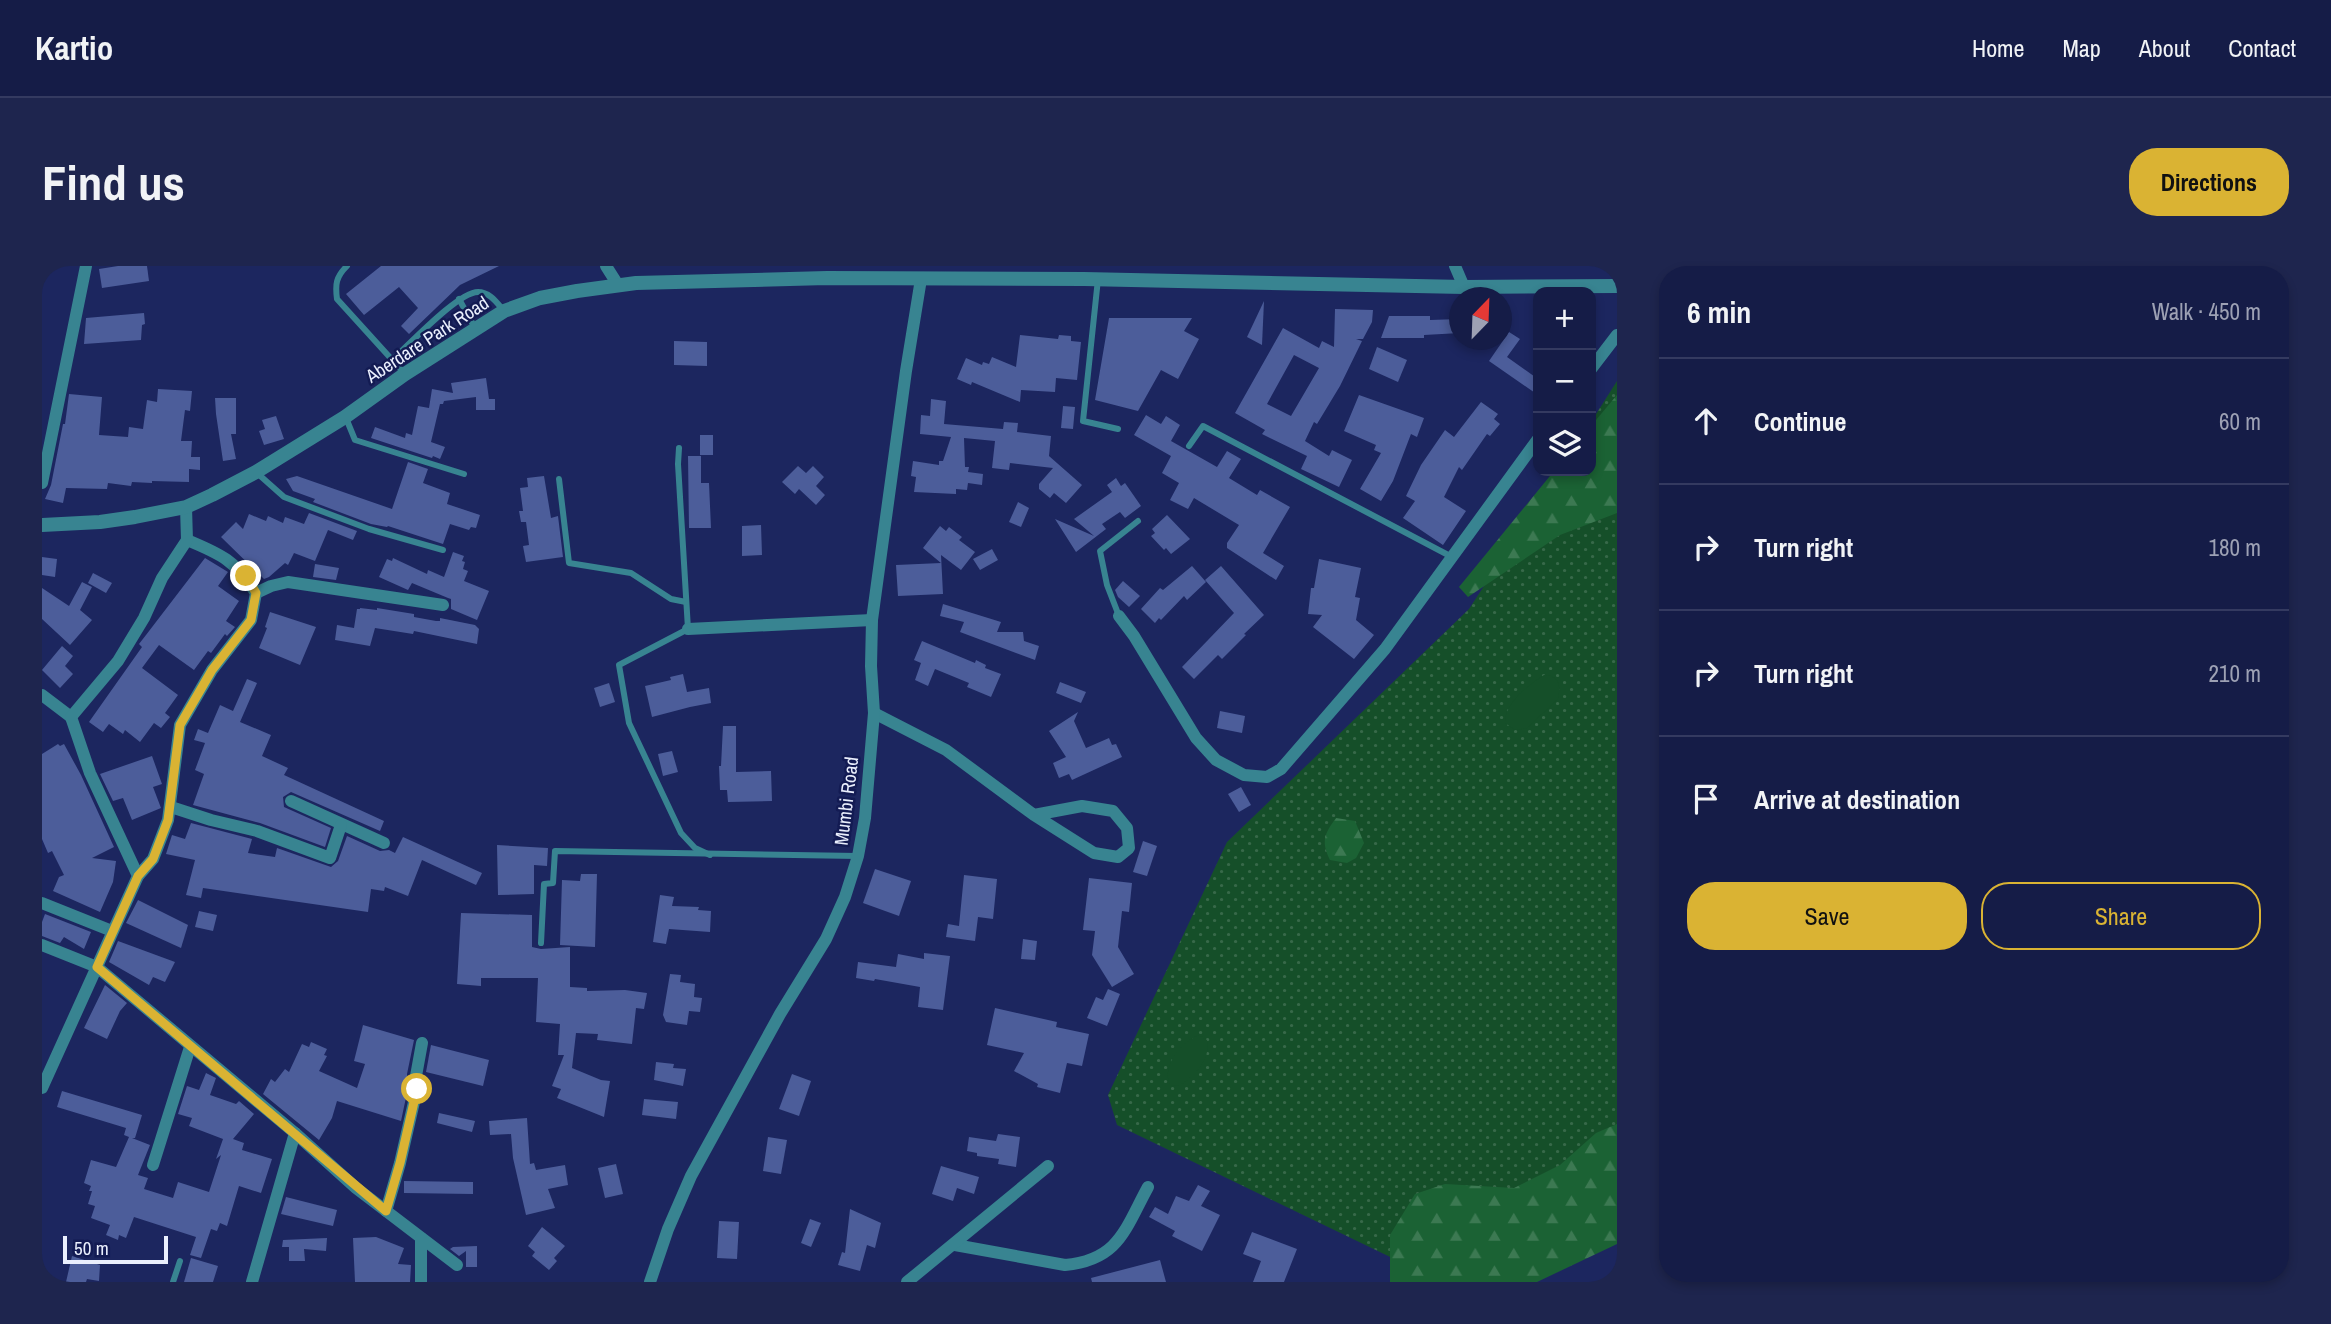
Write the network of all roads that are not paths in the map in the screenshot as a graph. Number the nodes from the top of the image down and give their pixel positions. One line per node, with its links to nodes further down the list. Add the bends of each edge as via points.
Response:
1 (86, 266): 25 (street)
2 (347, 266): 14 (lane, via 335,284 338,299)
3 (606, 266): 7 (street)
4 (1455, 266): 9 (street)
5 (1089, 275): 6 (street, Aberdare Park Road); 9 (street, Aberdare Park Road); 18 (lane, via 1083,421)
6 (921, 279): 7 (street, Aberdare Park Road); 36 (street, Mumbi Road)
7 (618, 285): 11 (street, Aberdare Park Road, via 540,298)
8 (1617, 286): 9 (street, Aberdare Park Road)
9 (1464, 287)
10 (459, 299): 11 (lane, via 476,292 488,294); 12 (lane); 14 (lane)
11 (504, 311): 12 (street, Aberdare Park Road)
12 (476, 329): 16 (street, Aberdare Park Road)
13 (1617, 335): 15 (street)
14 (392, 360): 16 (lane)
15 (1596, 362)
16 (405, 374): 17 (street, Aberdare Park Road)
17 (345, 417): 22 (street, Aberdare Park Road); 23 (lane, via 355,440)
18 (1118, 429)
19 (1189, 446): 31 (lane, via 1203,426)
20 (1533, 446): 31 (street)
21 (679, 448): 33 (lane)
22 (256, 472): 26 (street, Aberdare Park Road); 30 (lane, via 284,497)
23 (464, 474)
24 (559, 479): 33 (lane, via 569,563 631,573)
25 (42, 483)
26 (186, 507): 28 (street, Aberdare Park Road, via 100,522); 29 (street)
27 (1138, 521): 35 (lane, via 1100,551)
28 (42, 525)
29 (187, 540): 32 (street, via 220,553 246,576); 40 (street, via 118,661)
30 (443, 550)
31 (1454, 558): 35 (street, via 1385,649 1281,769 1266,777 1244,775 1216,760 1196,738)
32 (256, 593): 34 (street, via 288,582); 42 (street, via 251,620 212,670 180,725)
33 (686, 602): 37 (lane)
34 (443, 605)
35 (1119, 616)
36 (872, 620): 37 (street); 39 (street, Mumbi Road)
37 (688, 629): 46 (lane, via 618,665 629,723 681,833)
38 (42, 695): 40 (street)
39 (874, 713): 43 (street, via 946,750); 47 (street, Mumbi Road)
40 (71, 717): 48 (street, via 90,773)
41 (291, 801): 44 (street)
42 (171, 807): 44 (street, via 330,858); 48 (street, via 153,859)
43 (1034, 815): 43 (street, via 1094,853 1118,857 1129,848 1127,828 1113,811 1082,806)
44 (341, 825): 45 (street)
45 (384, 843)
46 (710, 855): 47 (lane); 51 (lane, via 555,851 553,883 544,884)
47 (858, 856): 69 (street, Mumbi Road, via 826,939 691,1177)
48 (138, 876): 50 (street)
49 (42, 902): 50 (street)
50 (112, 931): 53 (street)
51 (541, 943)
52 (42, 945): 53 (street)
53 (97, 967): 55 (street); 56 (street)
54 (422, 1043): 61 (street, via 417,1089)
55 (190, 1047): 57 (street); 58 (street)
56 (42, 1088)
57 (295, 1133): 61 (street); 67 (street)
58 (153, 1165)
59 (1048, 1166): 63 (street)
60 (1147, 1187): 63 (street, via 1119,1242 1082,1263 1065,1265)
61 (386, 1211): 62 (street)
62 (421, 1238): 65 (street); 68 (street)
63 (954, 1245): 70 (street)
64 (180, 1261): 66 (lane)
65 (457, 1265)
66 (173, 1282)
67 (252, 1282)
68 (421, 1282)
69 (650, 1282)
70 (907, 1282)

